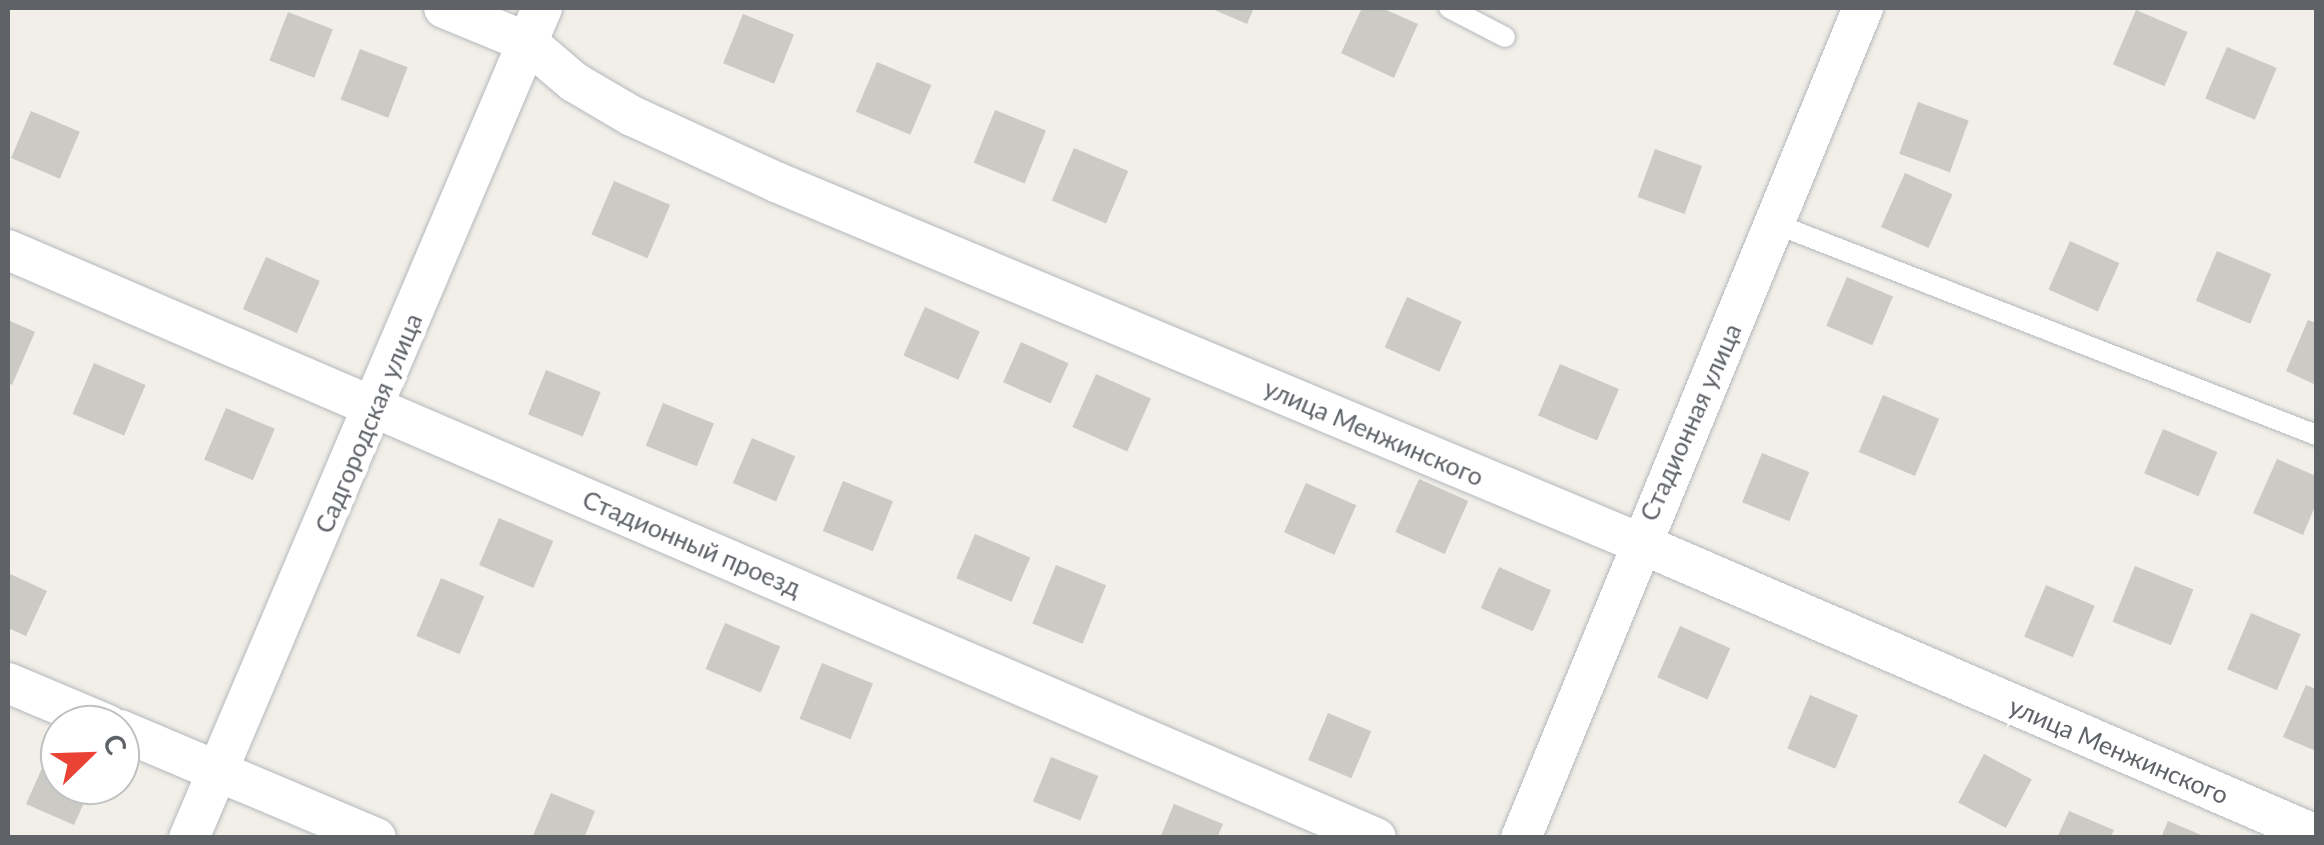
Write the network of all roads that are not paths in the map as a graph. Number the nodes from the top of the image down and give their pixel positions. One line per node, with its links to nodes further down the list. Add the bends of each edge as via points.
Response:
1 (444, 8): 4 (street, улица Менжинского)
2 (1449, 8): 5 (lane)
3 (1863, 8): 6 (street, Стадионная улица)
4 (534, 25): 8 (street, Садгородская улица); 10 (street, улица Менжинского, via 574,82 632,116)
5 (1506, 37)
6 (1776, 224): 9 (lane); 10 (street, Стадионная улица)
7 (8, 250): 8 (street, Стадионный проезд)
8 (376, 407): 14 (street, Садгородская улица); 18 (street, Стадионный проезд)
9 (2316, 435)
10 (1638, 542): 15 (street, улица Менжинского); 19 (street, Стадионная улица)
11 (8, 683): 12 (street)
12 (60, 705)
13 (140, 738): 14 (street)
14 (218, 771): 16 (street, Садгородская улица); 17 (street)
15 (2316, 835)
16 (188, 838)
17 (376, 838)
18 (1376, 838)
19 (1521, 838)

